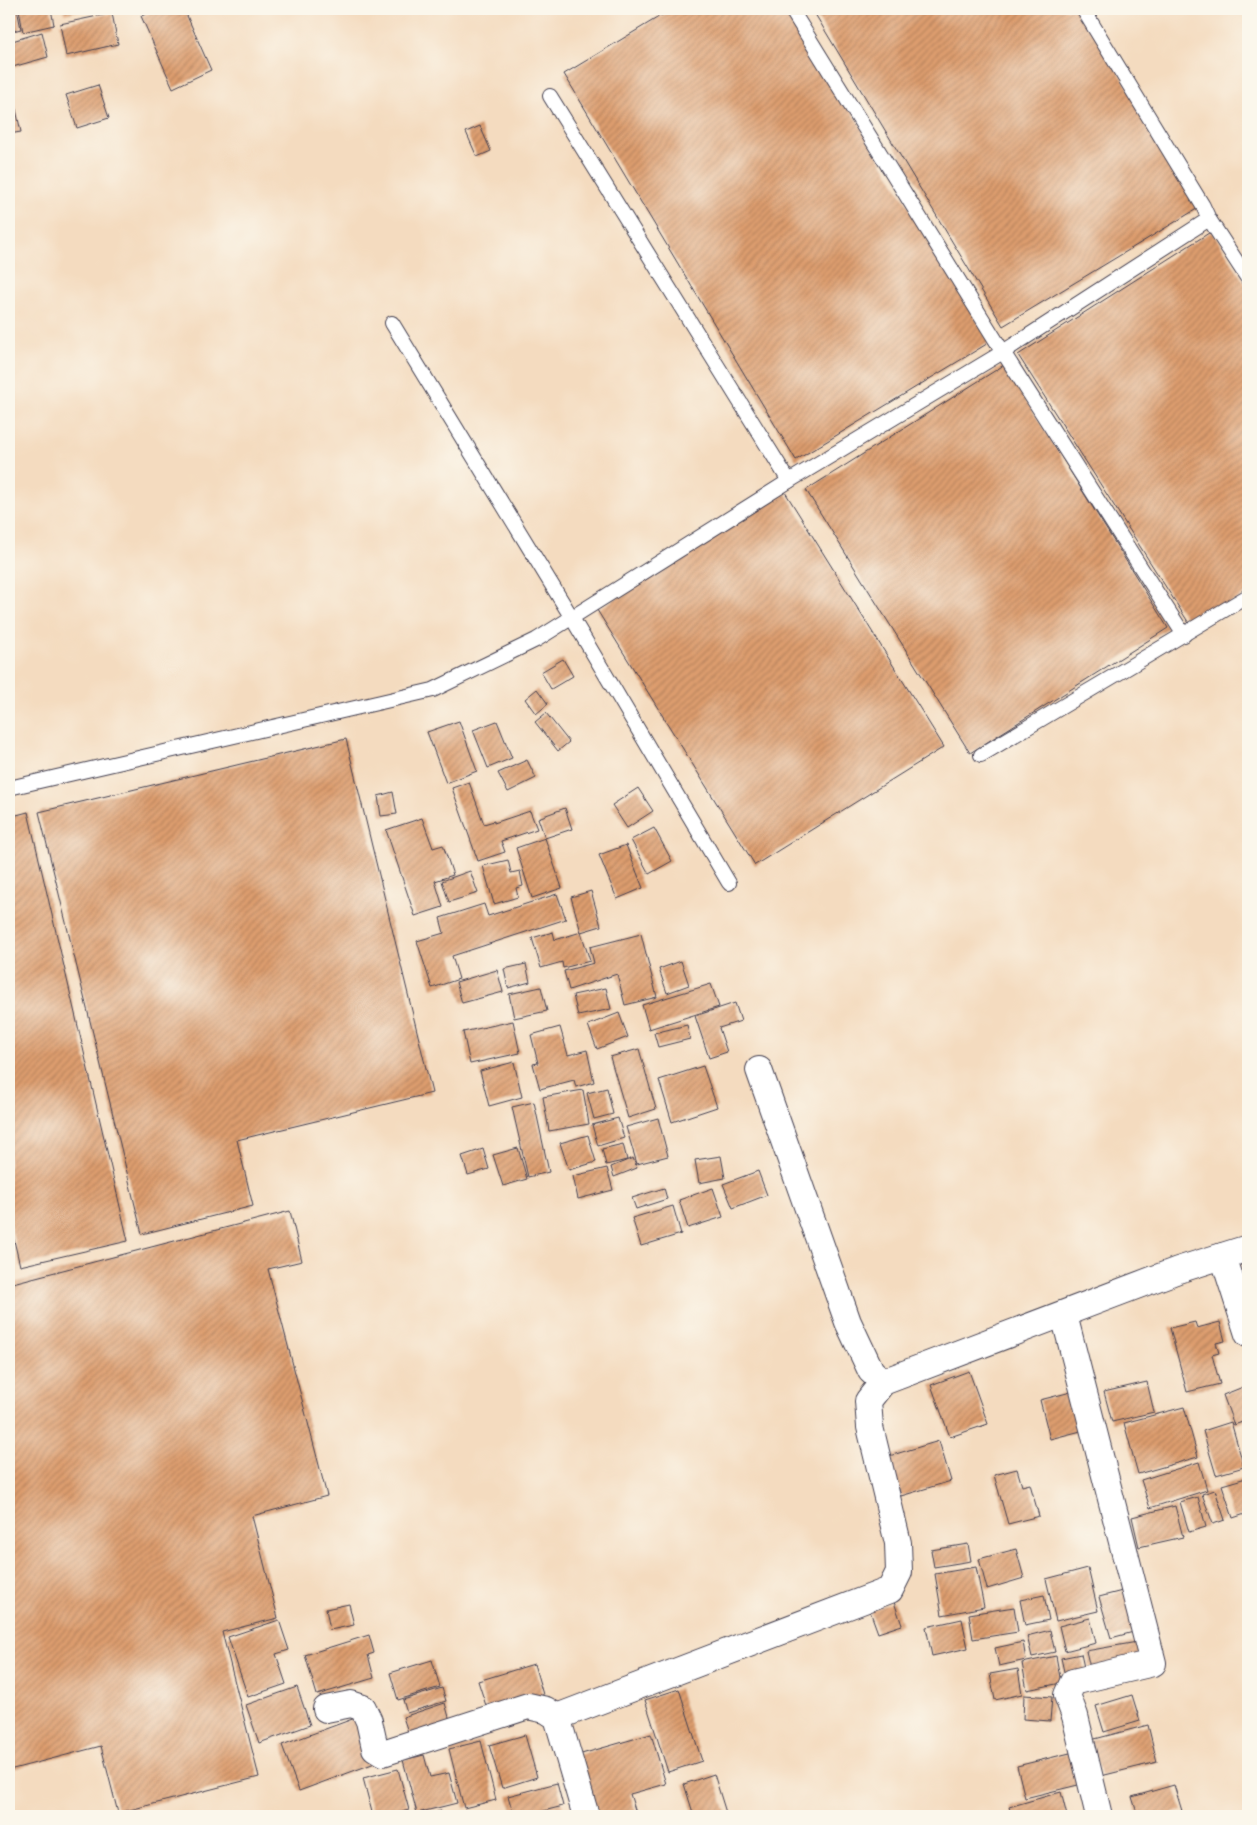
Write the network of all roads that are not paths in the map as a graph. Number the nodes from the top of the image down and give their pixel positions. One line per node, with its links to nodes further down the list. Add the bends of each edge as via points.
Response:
1 (791, 9): 7 (lane)
2 (1084, 9): 4 (lane)
3 (550, 96): 8 (lane)
4 (1209, 219): 5 (lane); 7 (lane)
5 (1248, 279)
6 (392, 323): 10 (lane)
7 (1003, 352): 8 (lane); 11 (lane)
8 (790, 481): 10 (lane)
9 (1248, 596): 11 (lane)
10 (572, 618): 13 (lane, via 536,640 433,690); 14 (lane)
11 (1184, 635): 12 (lane)
12 (981, 754)
13 (9, 788)
14 (729, 883)
15 (759, 1070): 20 (street, via 848,1322 871,1371)
16 (1248, 1248): 17 (street)
17 (1223, 1256): 18 (street, via 1178,1270); 19 (street)
18 (1064, 1315): 20 (street); 24 (street, via 1153,1663 1072,1682 1067,1695)
19 (1248, 1334)
20 (883, 1382): 22 (street, via 868,1401 870,1427 898,1543 899,1572 890,1590)
21 (326, 1709): 22 (street, via 351,1704 363,1708 375,1748 383,1753 528,1706 546,1710)
22 (557, 1717): 23 (street)
23 (586, 1816)
24 (1099, 1816)

